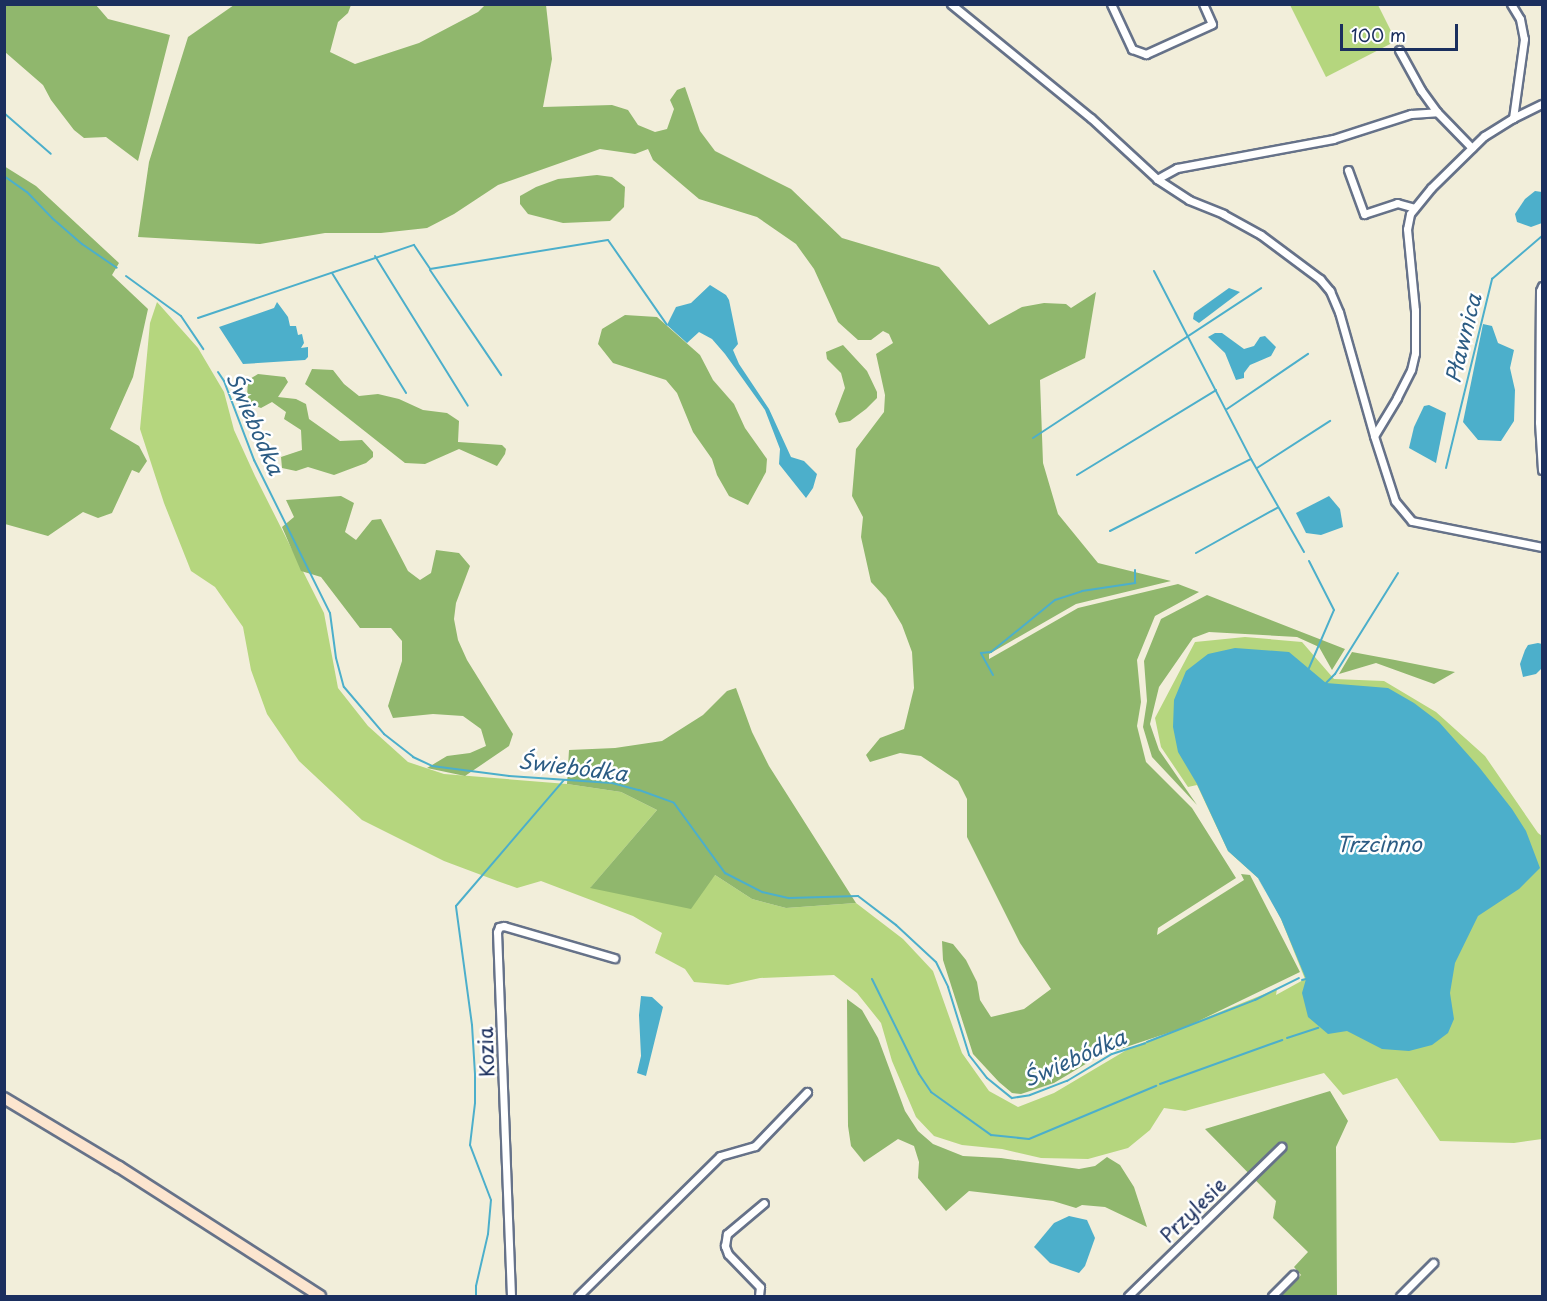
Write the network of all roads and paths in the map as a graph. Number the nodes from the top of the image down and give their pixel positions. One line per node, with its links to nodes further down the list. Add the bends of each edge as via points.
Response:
1 (951, 4): 11 (street, via 1091,117)
2 (1111, 4): 3 (street, via 1132,49 1146,54 1212,24)
3 (1203, 4)
4 (1512, 4): 8 (street, via 1524,39)
5 (1399, 50): 7 (street)
6 (1542, 104): 8 (street)
7 (1437, 112): 9 (street); 11 (street, via 1412,114 1332,139 1177,168)
8 (1513, 118): 9 (street)
9 (1472, 148): 12 (street)
10 (1348, 170): 12 (street, via 1364,214 1397,202)
11 (1157, 179): 14 (street, via 1189,200 1261,235 1325,285 1346,329)
12 (1414, 208): 14 (street, via 1407,229 1415,353 1397,398)
13 (1542, 286): 15 (street)
14 (1374, 436): 16 (street, via 1395,501 1412,521)
15 (1542, 470)
16 (1542, 547)
17 (614, 958): 25 (street, Kozia, via 504,926 496,932)
18 (807, 1092): 26 (street, via 755,1146 720,1156)
19 (4, 1098): 24 (street)
20 (1281, 1147): 28 (street, Przylesie)
21 (764, 1203): 27 (street, via 727,1234 725,1246 760,1287)
22 (1433, 1263): 30 (street)
23 (1293, 1275): 29 (street)
24 (320, 1296)
25 (511, 1296)
26 (578, 1296)
27 (759, 1296)
28 (1128, 1296)
29 (1272, 1296)
30 (1400, 1296)

